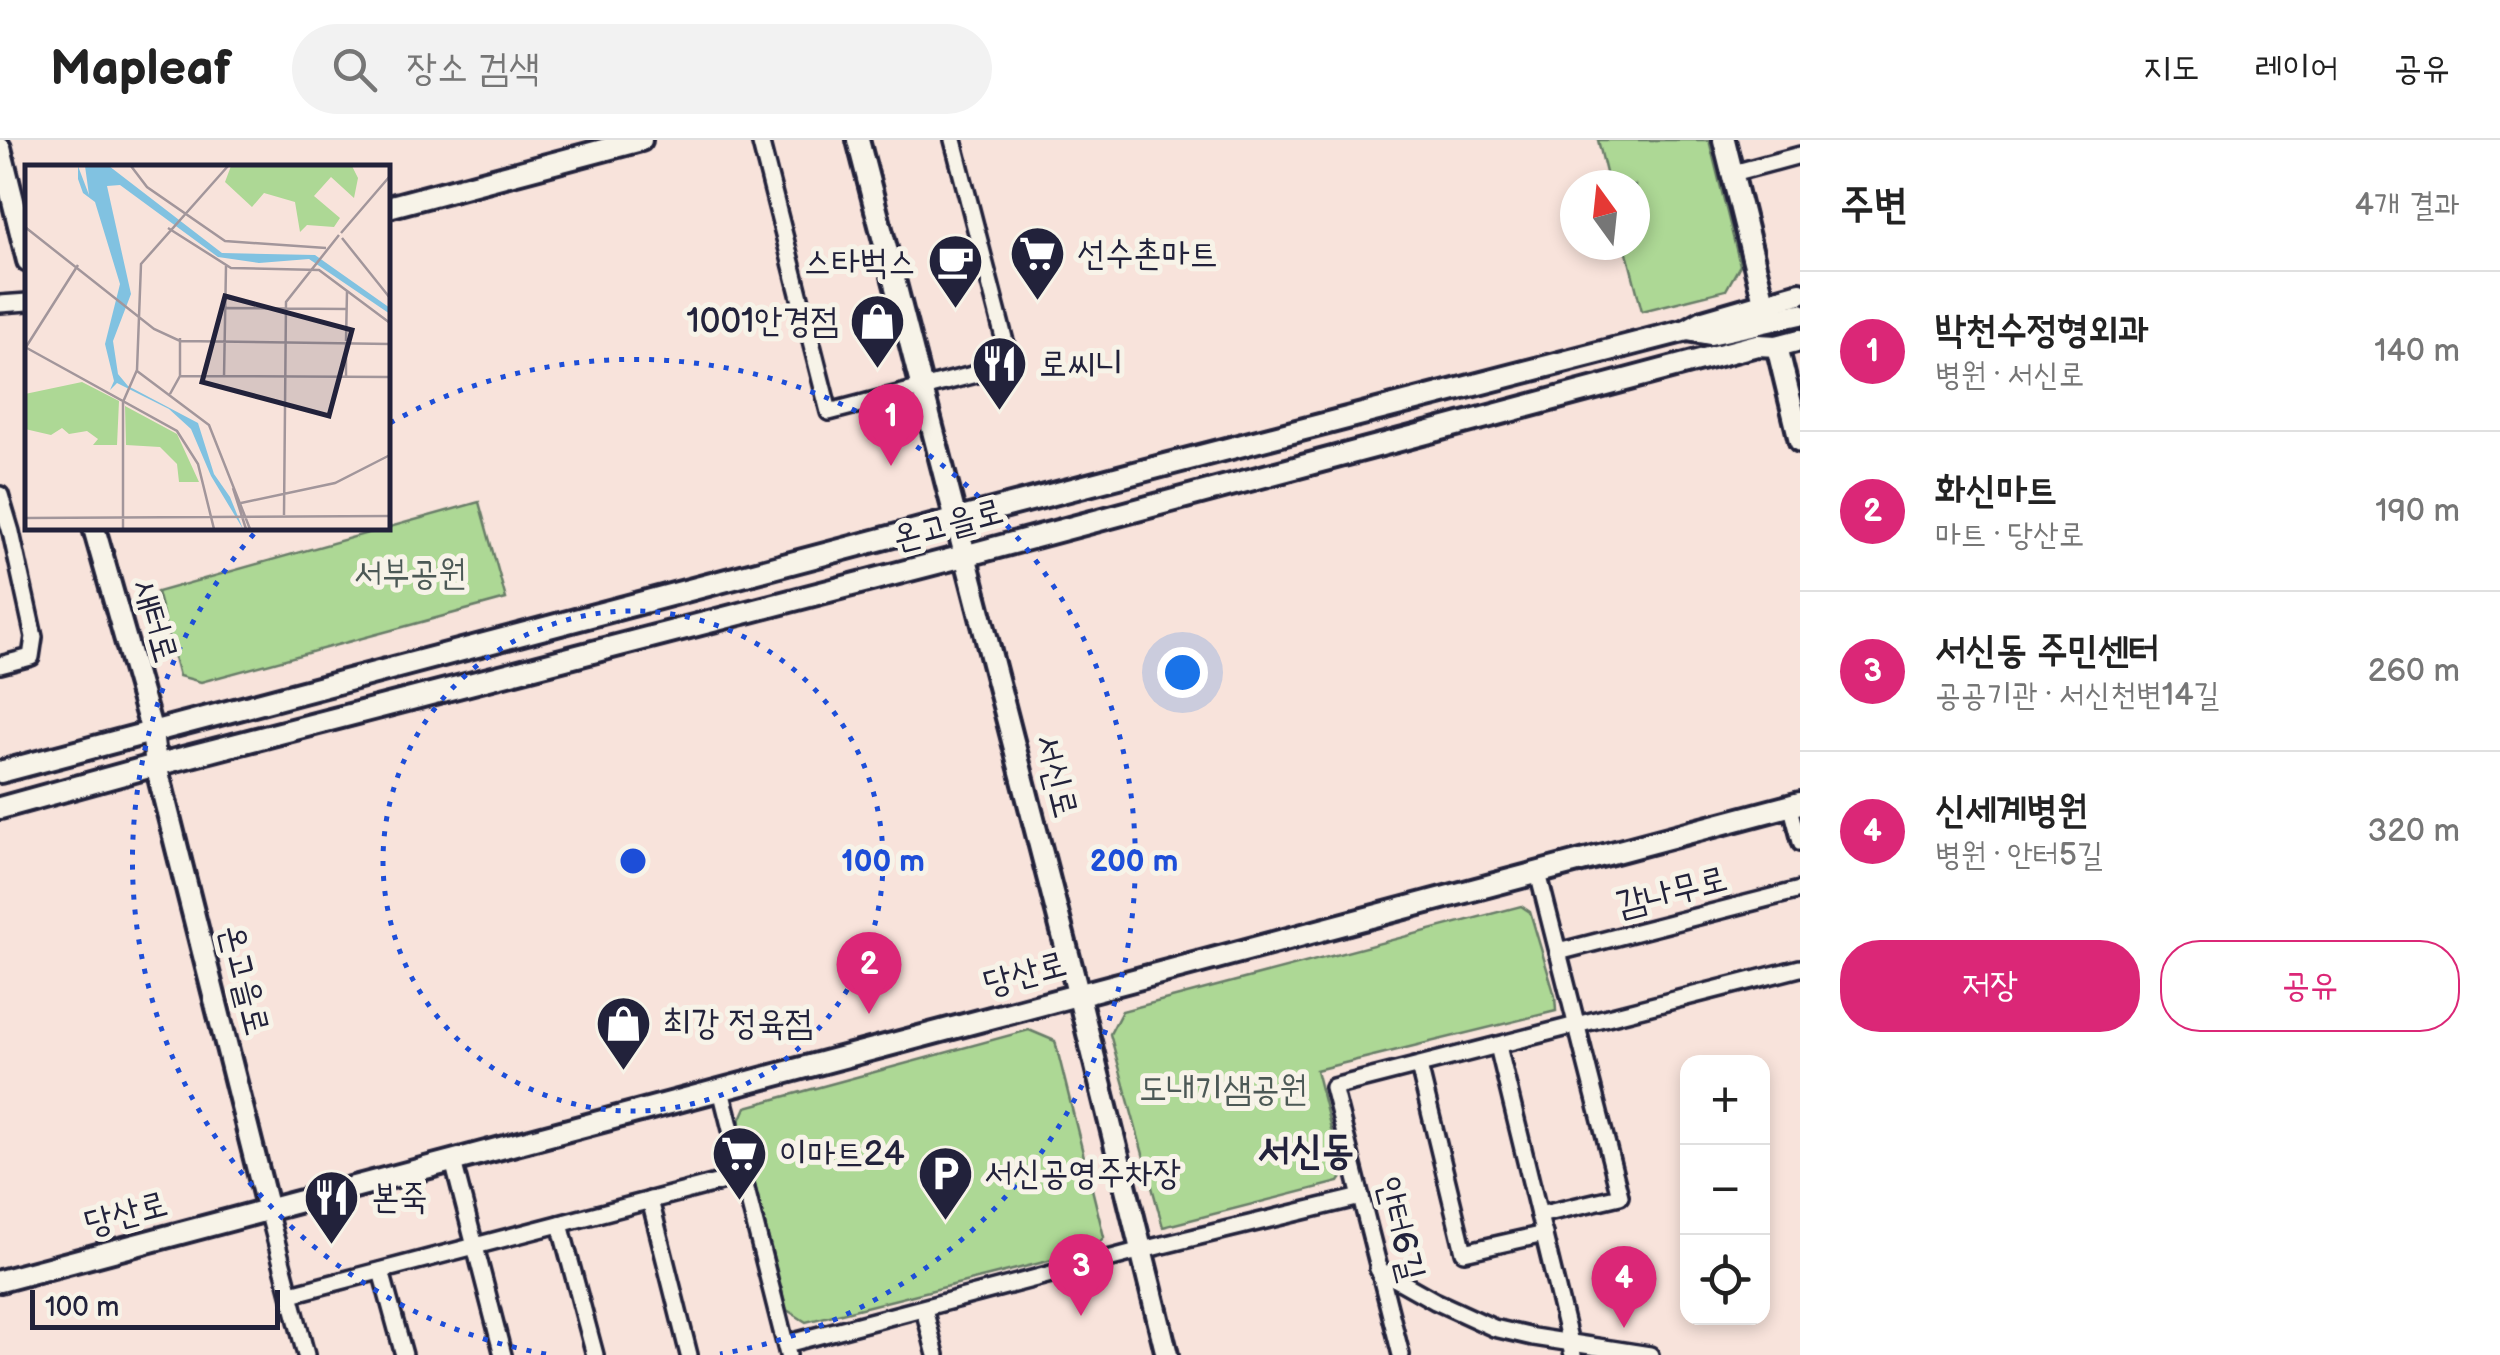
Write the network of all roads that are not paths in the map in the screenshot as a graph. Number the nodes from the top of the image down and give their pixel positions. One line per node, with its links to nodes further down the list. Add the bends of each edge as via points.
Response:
1 (641, 140): 9 (street)
2 (760, 140): 20 (street, via 830,412)
3 (858, 140): 20 (street, 서신로)
4 (953, 140): 20 (street, via 1011,365)
5 (1724, 140): 8 (street)
6 (0, 148): 10 (street)
7 (1800, 155): 8 (street)
8 (1732, 173): 13 (street)
9 (390, 205)
10 (25, 249)
11 (1800, 292): 13 (street, 온고을로)
12 (25, 302): 14 (street)
13 (1764, 302): 17 (street, 온고을로)
14 (0, 304)
15 (1800, 314): 17 (street, 온고을로, via 1710,334)
16 (1800, 326): 19 (street, 온고을로, via 1766,336)
17 (1687, 330): 23 (street, 온고을로)
18 (1800, 340): 19 (street, 온고을로)
19 (1767, 346): 21 (street); 27 (street, 온고을로)
20 (922, 388): 23 (street, 서신로)
21 (1800, 441)
22 (0, 495): 26 (street)
23 (955, 520): 27 (street, 서신로); 29 (street, 온고을로)
24 (25, 528): 26 (street)
25 (95, 530): 29 (street, 새터로)
26 (11, 532): 28 (street, via 34,637 30,657)
27 (964, 556): 30 (street, 온고을로); 39 (street, 서신로)
28 (0, 665)
29 (152, 732): 30 (street, 온고을로); 31 (street, 온고을로)
30 (156, 766): 33 (street, 온고을로); 48 (street, 온고을로)
31 (0, 772)
32 (1795, 804): 34 (street); 35 (street, 당산로)
33 (0, 808)
34 (1800, 844)
35 (1538, 873): 37 (street); 39 (street, 당산로)
36 (1800, 890): 37 (street, 감나무로)
37 (1558, 952): 40 (street)
38 (1800, 968): 40 (street, 안터6길)
39 (1078, 994): 43 (street, 당산로); 53 (street, 서신로)
40 (1578, 1026): 41 (street, 안터6길); 49 (street, via 1620,1196)
41 (1498, 1046): 42 (street, 안터6길); 49 (street)
42 (1419, 1066): 46 (street, 안터6길, via 1334,1087); 51 (street, 안터6길, via 1464,1252)
43 (721, 1090): 44 (street, 당산로); 45 (street)
44 (453, 1161): 48 (street, 당산로); 52 (street)
45 (743, 1176): 47 (street); 60 (street)
46 (1361, 1197): 53 (street); 54 (street, 안터6길)
47 (650, 1200): 50 (street); 65 (street)
48 (268, 1210): 56 (street, 당산로); 57 (street)
49 (1540, 1215): 51 (street)
50 (560, 1224): 52 (street); 64 (street)
51 (1544, 1234): 59 (street)
52 (476, 1246): 55 (street); 63 (street)
53 (1142, 1250): 58 (street); 67 (street, 서신로)
54 (1378, 1269): 59 (street, via 1494,1328); 68 (street, 안터6길)
55 (381, 1271): 57 (street); 62 (street)
56 (0, 1281)
57 (290, 1294): 61 (street)
58 (924, 1309): 60 (street); 66 (street)
59 (1572, 1348): 69 (street)
60 (787, 1349)
61 (306, 1355)
62 (404, 1355)
63 (503, 1355)
64 (595, 1355)
65 (690, 1355)
66 (936, 1355)
67 (1166, 1355)
68 (1401, 1355)
69 (1650, 1355)

